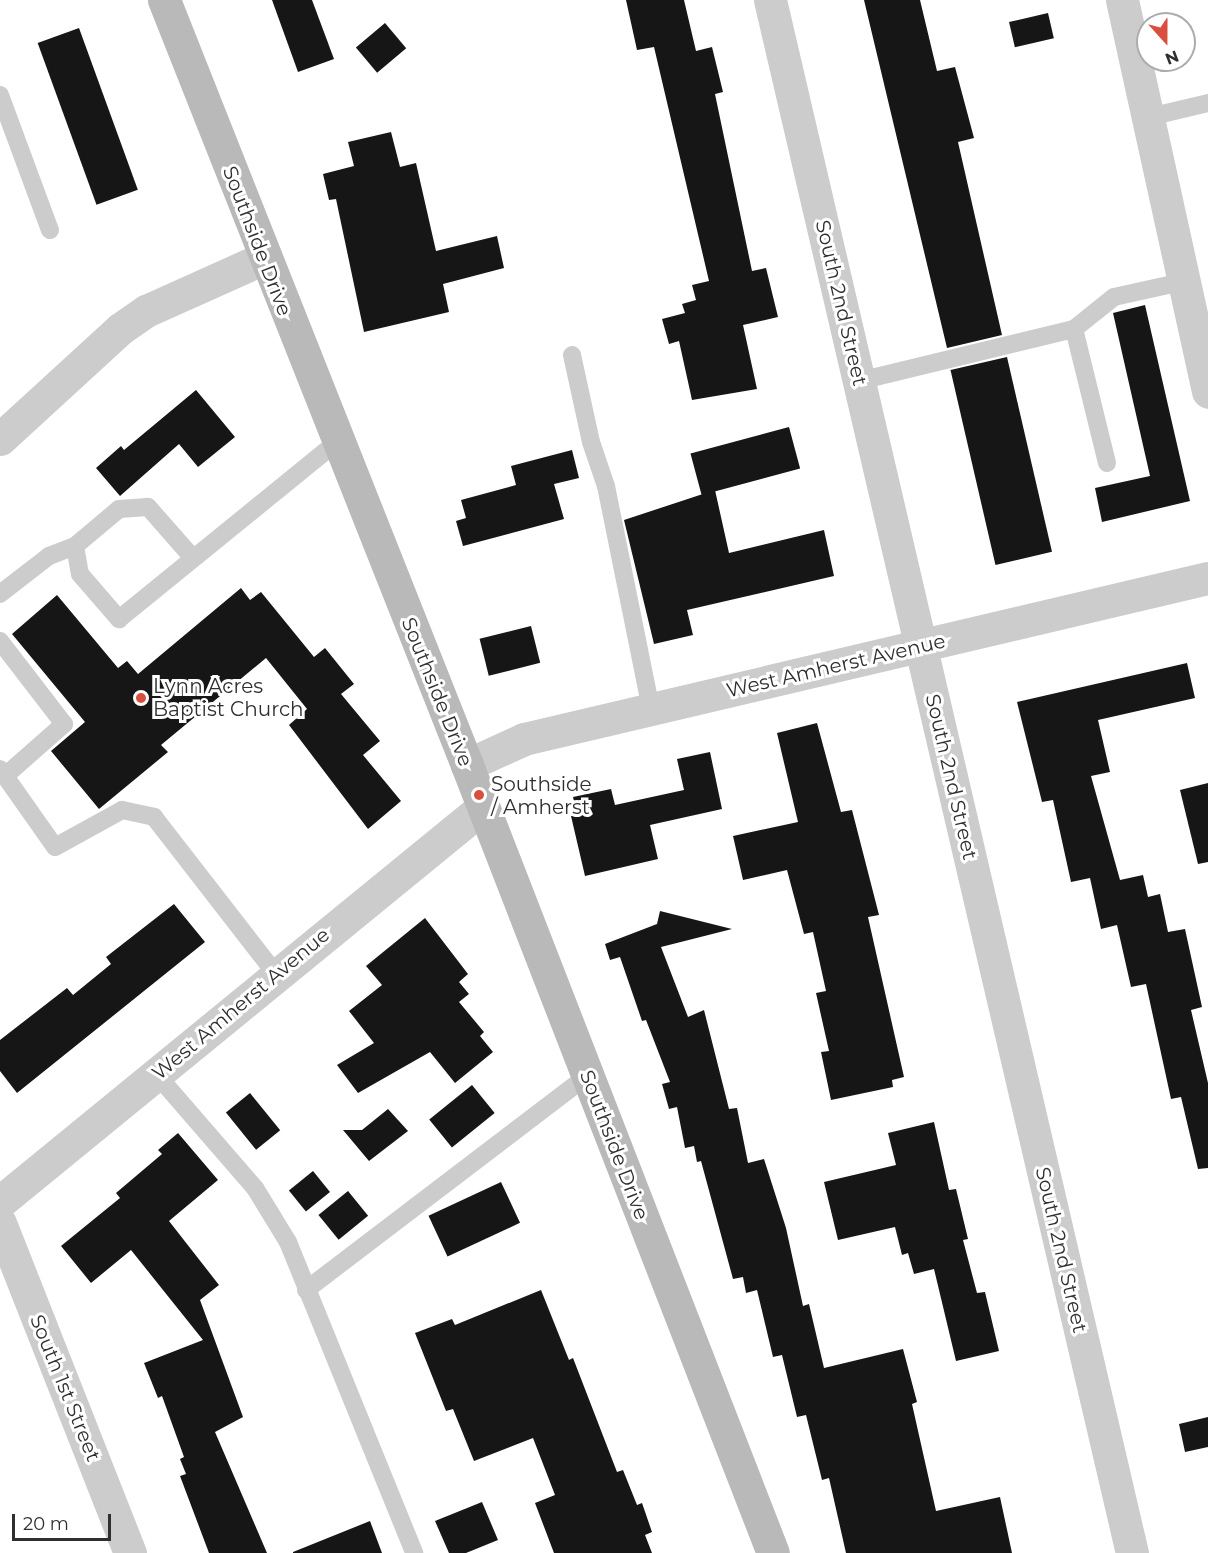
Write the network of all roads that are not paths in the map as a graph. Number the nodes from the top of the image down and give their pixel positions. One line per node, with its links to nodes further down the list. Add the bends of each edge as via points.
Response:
1 (164, 0): 8 (main road, Southside Drive)
2 (770, 0): 12 (street, South 2nd Street)
3 (1122, 0): 6 (street)
4 (0, 95): 7 (lane)
5 (1208, 103): 6 (lane)
6 (1149, 117): 9 (street)
7 (50, 230)
8 (264, 258): 14 (street, via 146,311 83,359); 15 (main road, Southside Drive)
9 (1185, 281): 10 (lane, via 1114,297); 13 (street)
10 (1074, 329): 12 (lane); 16 (lane)
11 (572, 355): 23 (lane, via 606,486)
12 (859, 381): 22 (street, South 2nd Street)
13 (1208, 392)
14 (0, 439)
15 (336, 442): 18 (lane); 24 (main road, Southside Drive)
16 (1107, 463)
17 (75, 546): 18 (lane, via 119,509 148,507); 18 (lane, via 80,574 119,619); 20 (lane, via 49,556)
18 (192, 557)
19 (1208, 578): 22 (street, West Amherst Avenue)
20 (0, 594)
21 (0, 642): 25 (lane, via 64,724)
22 (921, 646): 23 (street, West Amherst Avenue); 36 (street, South 2nd Street)
23 (651, 709): 24 (street, West Amherst Avenue, via 524,740)
24 (467, 765): 26 (main road, Southside Drive)
25 (2, 772): 27 (lane, via 55,847 122,810 154,817)
26 (483, 807): 27 (street, West Amherst Avenue); 29 (main road, Southside Drive)
27 (276, 974): 28 (street, West Amherst Avenue)
28 (157, 1074): 30 (street, West Amherst Avenue); 32 (lane, via 255,1188 288,1242)
29 (587, 1076): 32 (lane); 35 (main road, Southside Drive)
30 (0, 1202)
31 (0, 1223): 33 (street, South 1st Street)
32 (306, 1290): 34 (lane)
33 (130, 1553)
34 (414, 1553)
35 (773, 1553)
36 (1132, 1553)

